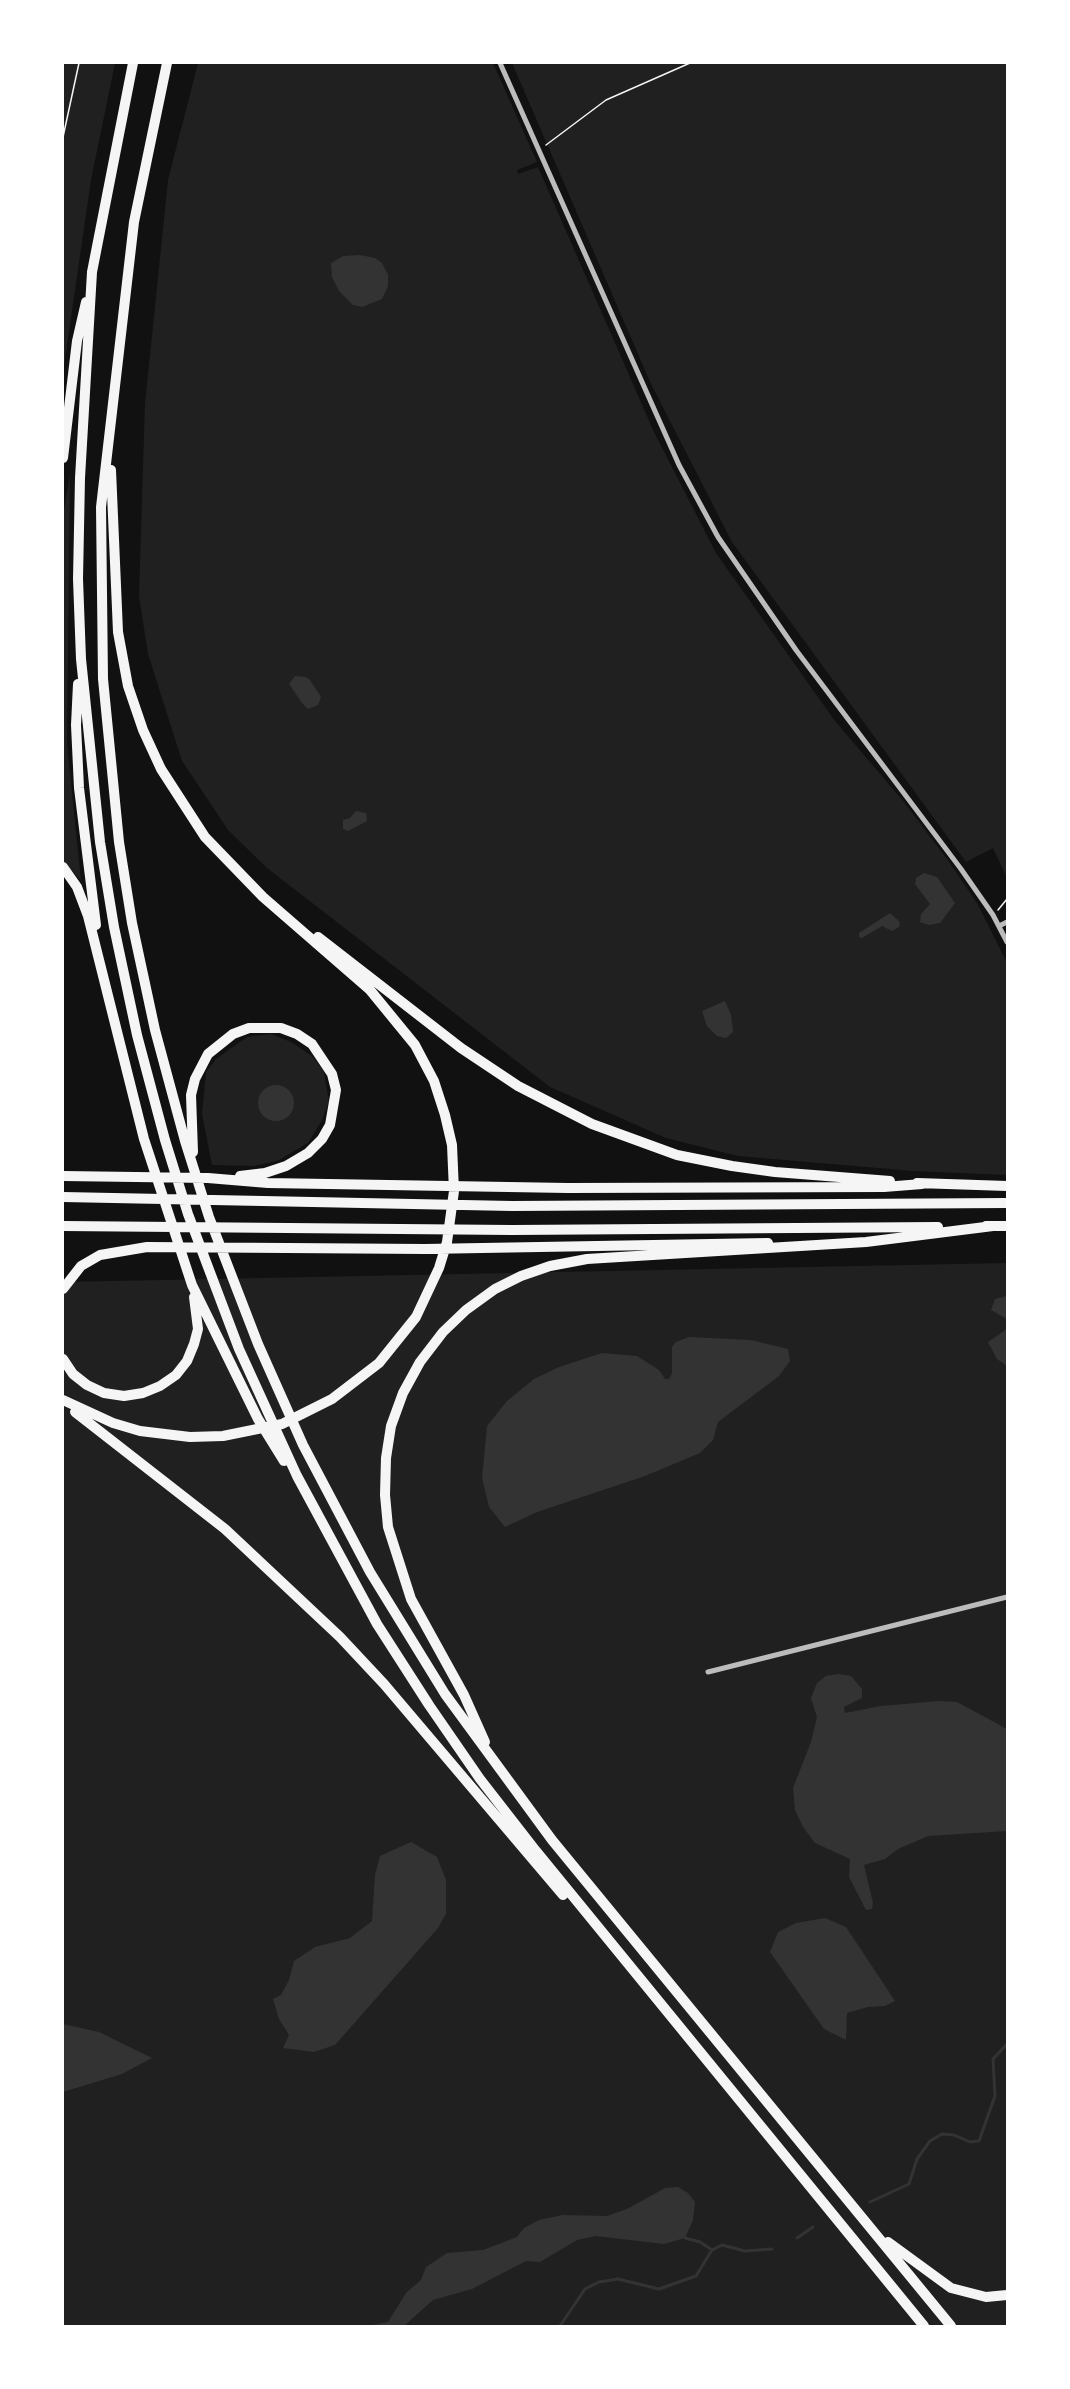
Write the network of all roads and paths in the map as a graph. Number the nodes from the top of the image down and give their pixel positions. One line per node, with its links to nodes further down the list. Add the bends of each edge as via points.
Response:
1 (78, 63): 6 (path)
2 (133, 63): 8 (highway)
3 (167, 63): 9 (highway, via 134,222)
4 (500, 63): 7 (street)
5 (690, 63): 7 (path, via 590,110 546,145)
6 (63, 137)
7 (541, 160): 14 (street, via 679,465 718,537 795,650)
8 (92, 272): 10 (highway, via 77,340); 11 (highway, via 80,478)
9 (109, 443): 15 (highway, via 118,632 128,686 143,730 161,769 205,837); 20 (highway, via 100,507 108,745 132,923 155,1030)
10 (63, 458)
11 (81, 659): 19 (highway, via 76,725 79,788); 35 (highway, via 98,831 137,1035 165,1140)
12 (63, 867): 19 (highway, via 82,898)
13 (1007, 899): 14 (path)
14 (993, 915): 17 (street)
15 (286, 916): 23 (highway, via 336,949 461,1048 518,1086 592,1124 677,1155 732,1166); 34 (highway, via 370,990 415,1045 434,1081 445,1115 453,1167 451,1216 439,1268 416,1317 379,1363 332,1400 282,1424 223,1436 166,1435 113,1423)
16 (1007, 922): 17 (street)
17 (999, 926): 18 (street)
18 (1007, 942)
19 (102, 966): 31 (highway, via 144,1139)
20 (188, 1141): 22 (highway, via 195,1079 208,1054 219,1043 249,1028 281,1028 312,1044 324,1057 336,1090 334,1111 322,1139 286,1166 265,1173); 38 (highway, via 194,1171 233,1282 303,1445 394,1614)
21 (63, 1176): 22 (highway)
22 (208, 1178): 23 (highway, via 268,1183 568,1188)
23 (922, 1184): 24 (highway)
24 (1007, 1186)
25 (63, 1197): 26 (highway, via 512,1206)
26 (1007, 1203)
27 (63, 1226): 28 (highway, via 512,1230)
28 (993, 1226): 29 (highway); 30 (highway, via 866,1242)
29 (1007, 1226)
30 (801, 1244): 32 (highway, via 425,1249 147,1247 100,1255 81,1266); 38 (highway, via 754,1251 587,1259 550,1266 495,1289 466,1310 420,1362 391,1426 386,1458 388,1527 411,1599 464,1695)
31 (192, 1285): 33 (highway, via 198,1329 194,1344 176,1375 160,1386 143,1394 104,1393 73,1374); 35 (highway)
32 (63, 1289)
33 (63, 1359)
34 (63, 1401): 39 (highway, via 201,1509 317,1614 384,1684 548,1879)
35 (263, 1418): 39 (highway, via 377,1624 429,1705 480,1779)
36 (1007, 1597): 37 (street)
37 (708, 1672)
38 (496, 1767): 40 (highway)
39 (610, 1943): 42 (highway)
40 (865, 2222): 41 (highway, via 951,2288 986,2297); 43 (highway)
41 (1007, 2295)
42 (924, 2326)
43 (951, 2326)

